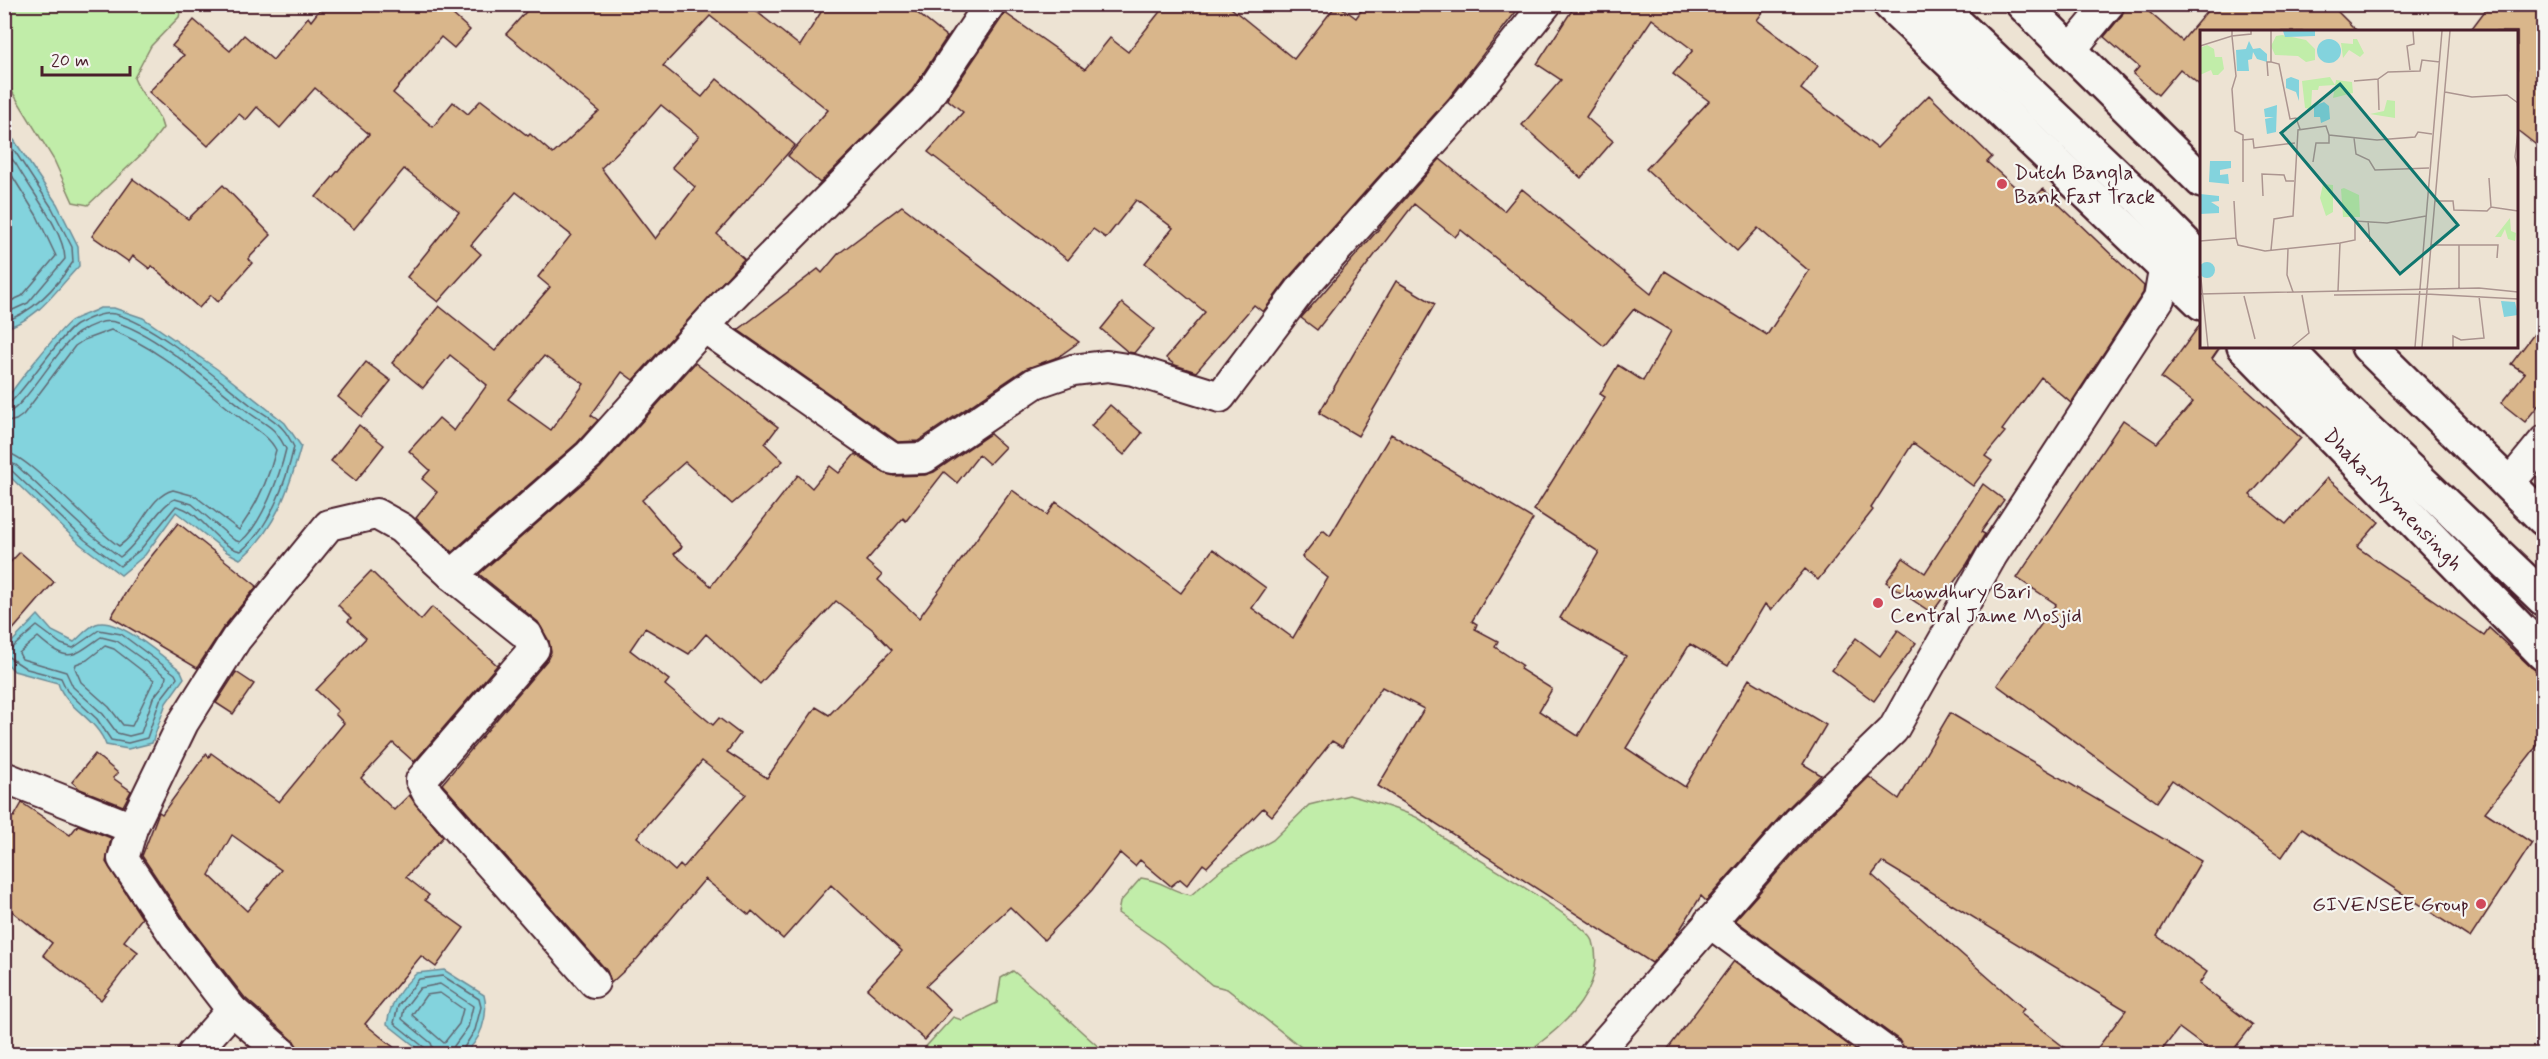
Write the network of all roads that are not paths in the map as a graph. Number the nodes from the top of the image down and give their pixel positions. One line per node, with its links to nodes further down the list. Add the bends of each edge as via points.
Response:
1 (990, 4): 12 (street, via 925,101)
2 (1546, 4): 12 (street, via 1462,109 1302,288 1220,397 1133,370 1107,366 1073,370 1035,383 924,458 893,459)
3 (1890, 4): 10 (highway)
4 (1936, 4): 9 (highway)
5 (2023, 4): 7 (highway)
6 (2109, 4): 7 (street)
7 (2070, 51): 8 (highway)
8 (2200, 179)
9 (2200, 259)
10 (2165, 265): 11 (highway); 24 (street, via 2159,299 1992,555 1893,730 1799,821)
11 (2200, 301)
12 (704, 327): 19 (street, via 589,455)
13 (2246, 348): 21 (highway, Dhaka-Mymensingh)
14 (2286, 348): 20 (highway)
15 (2370, 348): 17 (highway)
16 (2544, 441): 17 (street)
17 (2508, 485): 18 (highway)
18 (2544, 519)
19 (452, 575): 23 (street, via 401,528 376,514 329,525 236,639 183,723); 25 (street, via 527,635 534,650 421,780 428,794)
20 (2544, 599)
21 (2544, 654)
22 (4, 777): 23 (street)
23 (132, 828): 26 (street, via 123,859)
24 (1709, 922): 29 (street); 30 (street)
25 (594, 981)
26 (232, 1010): 27 (street); 28 (street)
27 (192, 1054)
28 (283, 1054)
29 (1595, 1054)
30 (1889, 1054)

